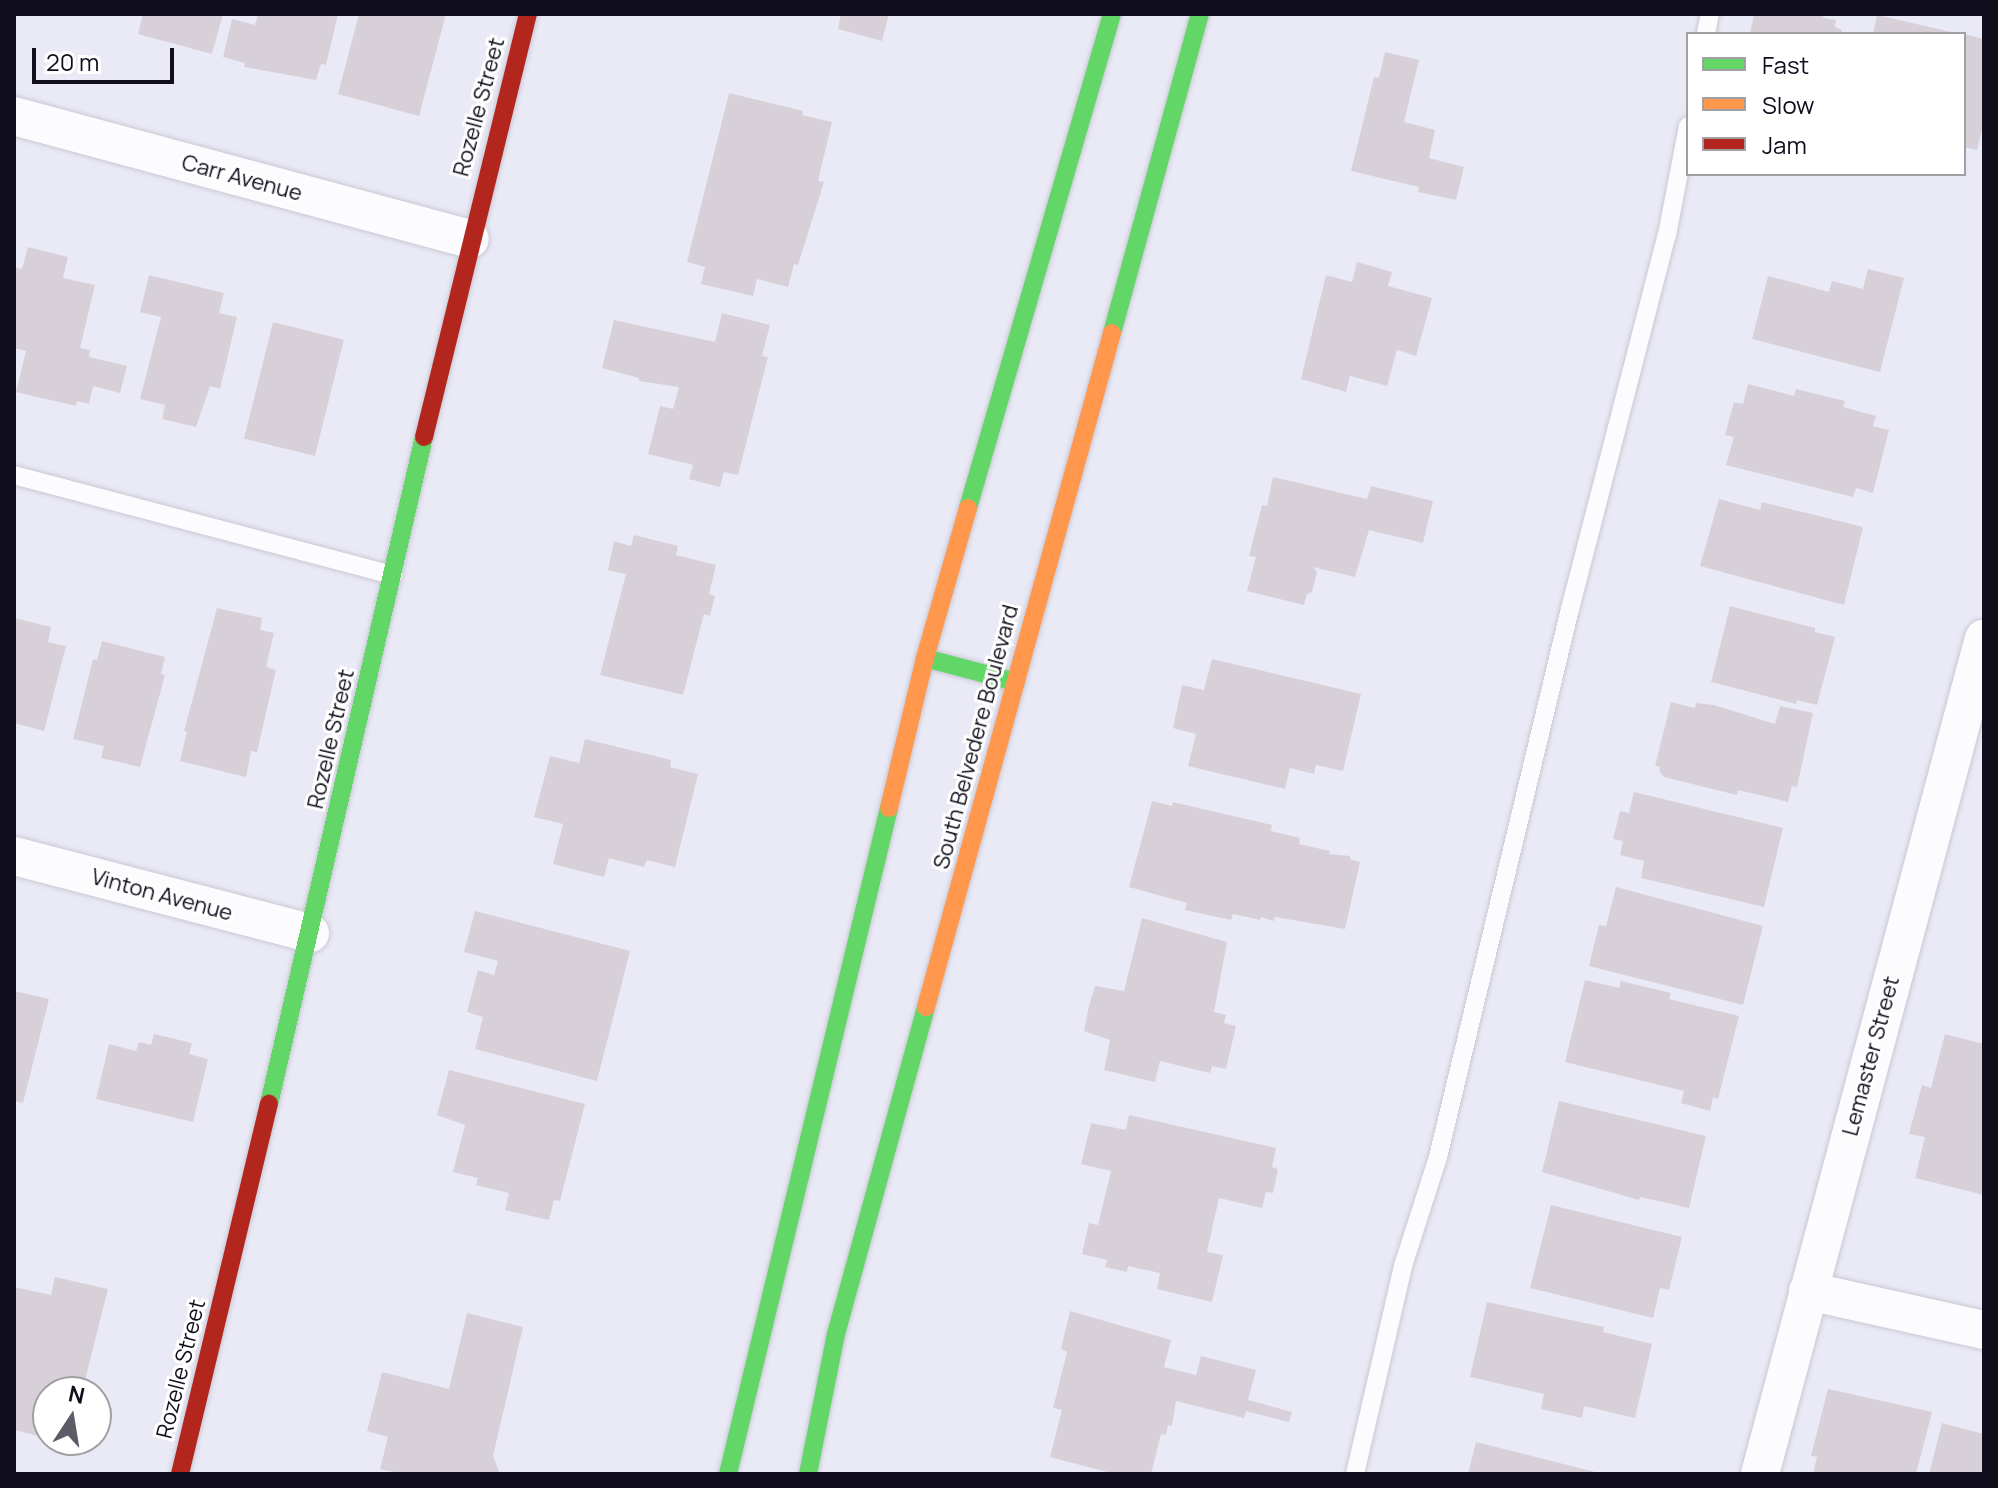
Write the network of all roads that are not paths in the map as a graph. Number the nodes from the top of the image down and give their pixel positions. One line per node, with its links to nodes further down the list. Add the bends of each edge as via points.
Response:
1 (528, 14): 6 (street, Rozelle Street)
2 (1112, 14): 10 (street)
3 (1200, 14): 11 (street, South Belvedere Boulevard)
4 (14, 116): 6 (street, Carr Avenue)
5 (1686, 136): 19 (lane, via 1667,235 1438,1157 1403,1266)
6 (470, 239): 8 (street, Rozelle Street)
7 (14, 475): 8 (lane)
8 (393, 575): 13 (street, Rozelle Street)
9 (1984, 638): 14 (street, Lemaster Street)
10 (925, 658): 11 (street); 17 (street)
11 (1016, 682): 18 (street, South Belvedere Boulevard, via 836,1334)
12 (14, 856): 13 (street, Vinton Avenue)
13 (310, 933): 16 (street, Rozelle Street)
14 (1808, 1291): 15 (street); 20 (street, Lemaster Street)
15 (1984, 1330)
16 (180, 1474)
17 (728, 1474)
18 (808, 1474)
19 (1355, 1474)
20 (1760, 1474)

